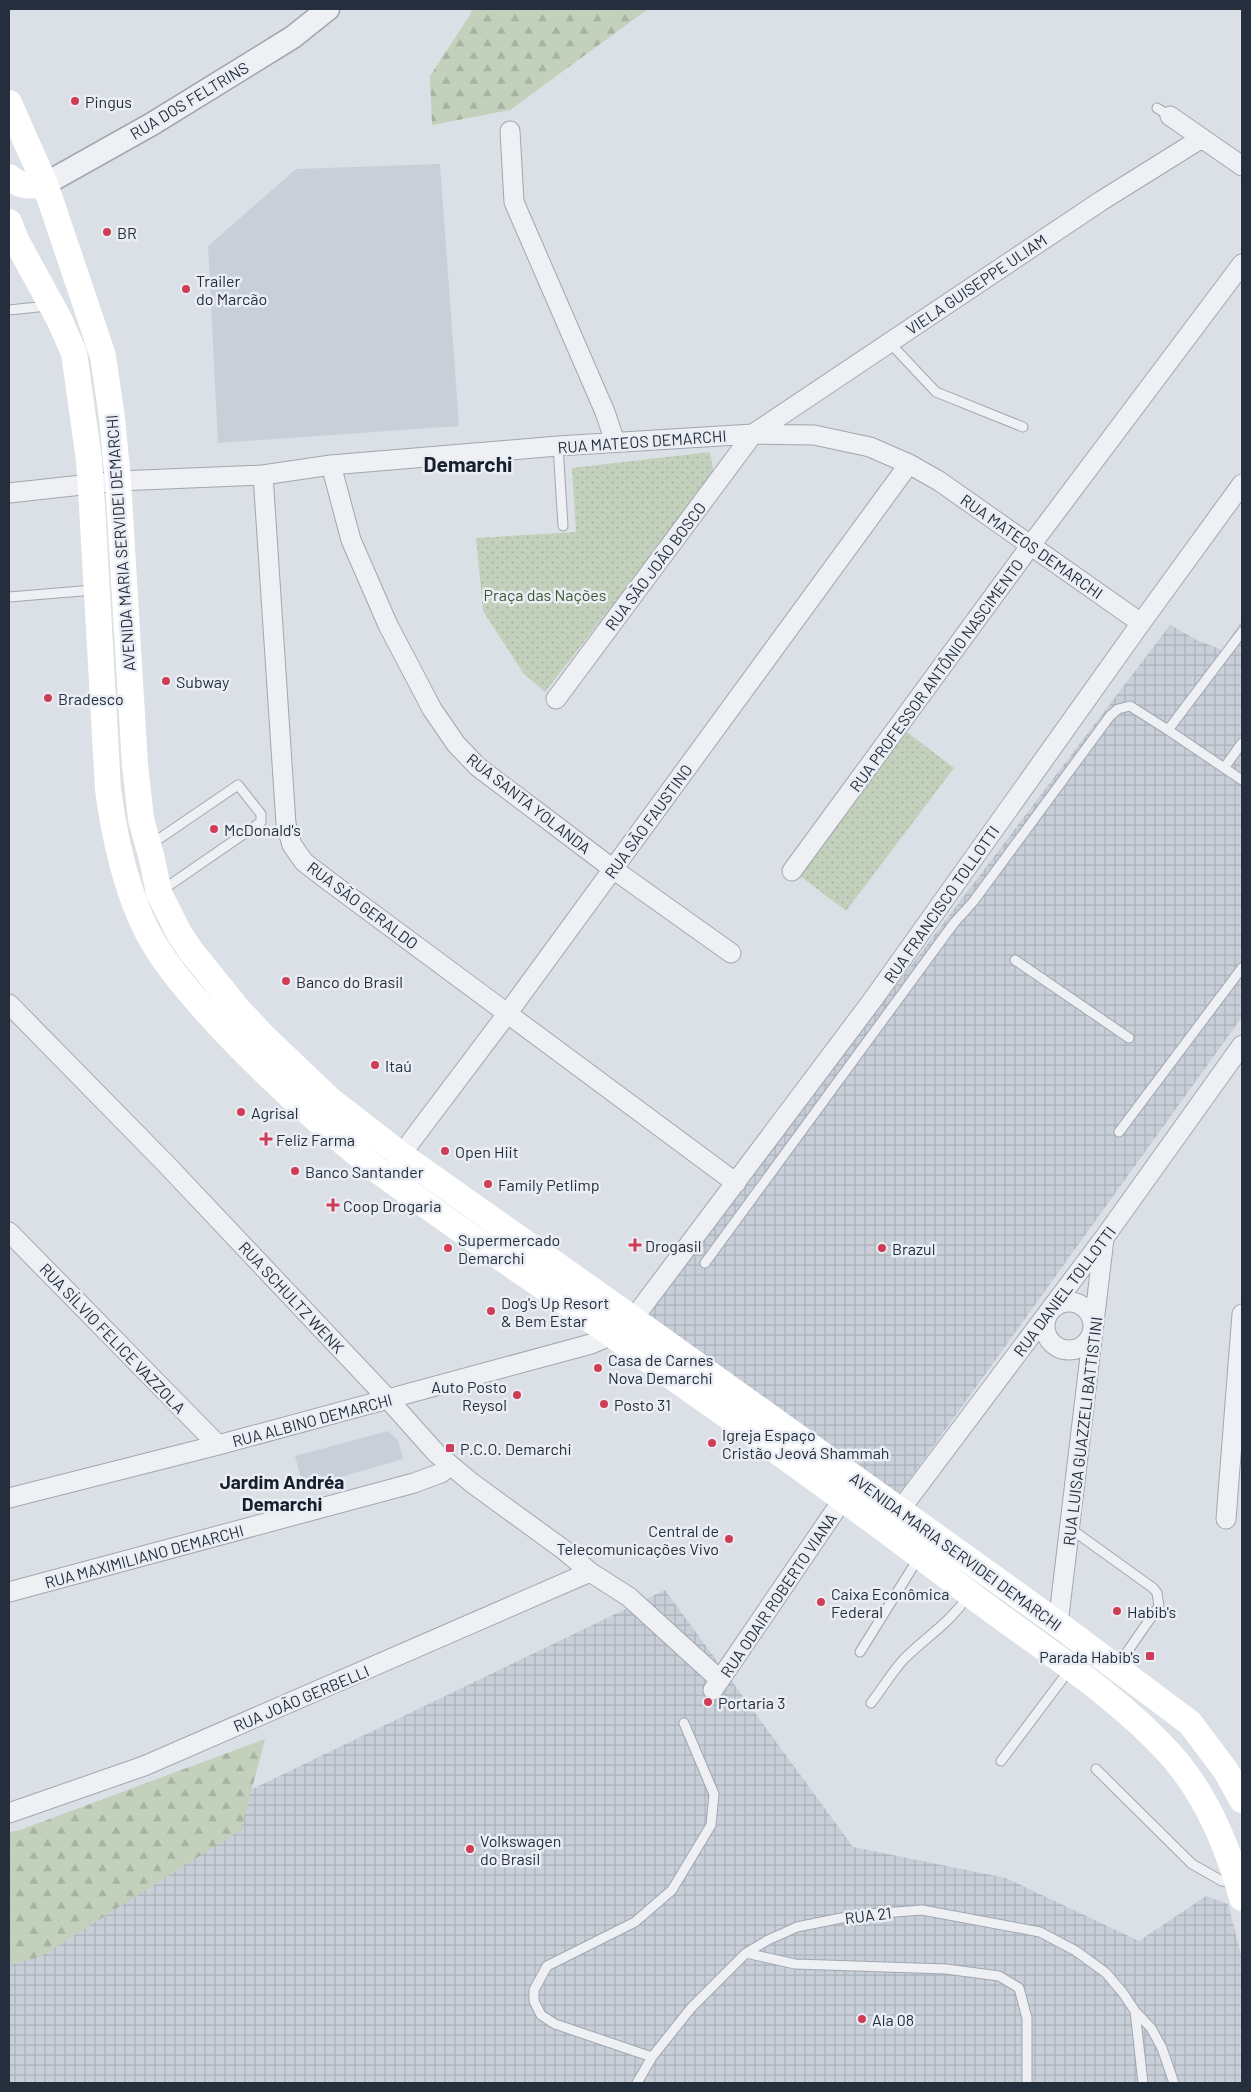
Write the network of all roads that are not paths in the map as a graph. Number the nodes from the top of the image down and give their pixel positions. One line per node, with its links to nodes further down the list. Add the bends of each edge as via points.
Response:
1 (328, 9): 8 (street, RUA DOS FELTRINS, via 293,37 152,124)
2 (9, 103): 8 (main road, AVENIDA MARIA SERVIDEI DEMARCHI)
3 (1163, 112): 5 (street)
4 (510, 131): 16 (street, via 514,202)
5 (1202, 138): 6 (street); 13 (street, VIELA GUISEPPE ULIAM, via 1101,200)
6 (1242, 166)
7 (9, 178): 8 (main road, via 26,187)
8 (45, 184): 21 (main road, AVENIDA MARIA SERVIDEI DEMARCHI, via 103,356)
9 (9, 222): 11 (main road, AVENIDA MARIA SERVIDEI DEMARCHI)
10 (1242, 264): 26 (street, RUA PROFESSOR ANTÔNIO NASCIMENTO)
11 (52, 306): 12 (lane); 23 (main road, AVENIDA MARIA SERVIDEI DEMARCHI, via 74,354)
12 (9, 310)
13 (889, 342): 14 (lane, via 936,392); 15 (street, VIELA GUISEPPE ULIAM)
14 (1023, 427)
15 (753, 434): 16 (street, RUA MATEOS DEMARCHI); 18 (street, RUA MATEOS DEMARCHI, via 814,435 870,448); 31 (street, RUA SÃO JOÃO BOSCO)
16 (615, 442): 17 (street, RUA MATEOS DEMARCHI)
17 (558, 446): 19 (street, RUA MATEOS DEMARCHI); 25 (lane)
18 (909, 464): 26 (street, RUA MATEOS DEMARCHI); 37 (street, RUA SÃO FAUSTINO)
19 (331, 465): 20 (street, RUA MATEOS DEMARCHI); 37 (street, RUA SANTA YOLANDA, via 351,540 366,575 432,709 456,744 478,767)
20 (263, 475): 21 (street, RUA MATEOS DEMARCHI); 44 (street, RUA SÃO GERALDO, via 286,824 292,845 304,862)
21 (118, 481): 23 (street, RUA MATEOS DEMARCHI); 36 (main road, AVENIDA MARIA SERVIDEI DEMARCHI, via 134,764 141,819)
22 (1242, 484): 29 (street, RUA FRANCISCO TOLLOTTI)
23 (90, 485): 24 (street, RUA MATEOS DEMARCHI); 27 (main road, AVENIDA MARIA SERVIDEI DEMARCHI)
24 (9, 493)
25 (563, 526)
26 (1031, 545): 29 (street, RUA MATEOS DEMARCHI); 38 (street, RUA PROFESSOR ANTÔNIO NASCIMENTO)
27 (96, 590): 28 (lane); 49 (main road, AVENIDA MARIA SERVIDEI DEMARCHI, via 108,789 114,833 124,874 143,922 173,971 249,1057 297,1104)
28 (9, 597)
29 (1141, 623): 50 (street, RUA FRANCISCO TOLLOTTI, via 874,998)
30 (1242, 632): 32 (lane)
31 (556, 699)
32 (1168, 730): 34 (lane); 53 (lane, via 1135,707 1118,709 1110,716)
33 (1242, 743): 34 (lane)
34 (1224, 768): 35 (lane)
35 (1242, 780)
36 (149, 846): 39 (main road, AVENIDA MARIA SERVIDEI DEMARCHI); 39 (lane, via 238,785 261,814 260,822)
37 (613, 868): 40 (street, RUA SANTA YOLANDA); 44 (street, RUA SÃO FAUSTINO)
38 (792, 871)
39 (159, 892): 48 (main road, AVENIDA MARIA SERVIDEI DEMARCHI, via 179,933 236,1007 301,1074)
40 (731, 954)
41 (1015, 960): 45 (lane)
42 (1242, 968): 47 (lane)
43 (9, 1004): 59 (street, RUA SCHULTZ WENK, via 166,1164)
44 (507, 1014): 48 (street, RUA SÃO FAUSTINO); 50 (street, RUA SÃO GERALDO)
45 (1129, 1038)
46 (1241, 1052): 52 (street, RUA DANIEL TOLLOTTI)
47 (1119, 1132)
48 (401, 1155): 49 (street, RUA SÃO FAUSTINO); 56 (main road, AVENIDA MARIA SERVIDEI DEMARCHI)
49 (384, 1175): 58 (main road, AVENIDA MARIA SERVIDEI DEMARCHI)
50 (736, 1183): 56 (street, RUA FRANCISCO TOLLOTTI)
51 (9, 1232): 60 (street, RUA SÍLVIO FELICE VAZZOLA)
52 (1104, 1238): 54 (street, RUA DANIEL TOLLOTTI); 57 (street, RUA LUISA GUAZZELI BATTISTINI)
53 (705, 1263)
54 (1049, 1312): 57 (street, via 1061,1302 1077,1302 1090,1312); 57 (street, via 1045,1319 1046,1336 1065,1350 1081,1347 1092,1335); 64 (street, RUA DANIEL TOLLOTTI)
55 (1242, 1314): 65 (street)
56 (633, 1319): 58 (street, RUA ALBINO DEMARCHI); 64 (main road, AVENIDA MARIA SERVIDEI DEMARCHI)
57 (1094, 1327): 66 (street, RUA LUISA GUAZZELI BATTISTINI)
58 (613, 1335): 59 (street, RUA ALBINO DEMARCHI); 63 (main road, AVENIDA MARIA SERVIDEI DEMARCHI)
59 (388, 1399): 60 (street, RUA ALBINO DEMARCHI); 61 (street, RUA SCHULTZ WENK)
60 (218, 1445): 62 (street, RUA ALBINO DEMARCHI)
61 (450, 1466): 69 (street, RUA SCHULTZ WENK); 70 (street, RUA MAXIMILIANO DEMARCHI, via 414,1483)
62 (9, 1498)
63 (843, 1499): 67 (main road, AVENIDA MARIA SERVIDEI DEMARCHI); 76 (street, RUA ODAIR ROBERTO VIANA)
64 (900, 1510): 67 (street); 72 (main road, AVENIDA MARIA SERVIDEI DEMARCHI)
65 (1226, 1519)
66 (1071, 1529): 72 (street, RUA LUISA GUAZZELI BATTISTINI); 74 (lane, via 1157,1593 1159,1606)
67 (898, 1539): 68 (main road, AVENIDA MARIA SERVIDEI DEMARCHI)
68 (921, 1555): 71 (main road, AVENIDA MARIA SERVIDEI DEMARCHI); 73 (lane)
69 (590, 1572): 76 (street, RUA SCHULTZ WENK, via 652,1616); 82 (street, RUA JOÃO GERBELLI, via 144,1766)
70 (9, 1592)
71 (969, 1594): 75 (main road, AVENIDA MARIA SERVIDEI DEMARCHI); 77 (lane, via 946,1623 904,1660)
72 (1058, 1624): 74 (main road, AVENIDA MARIA SERVIDEI DEMARCHI)
73 (860, 1652)
74 (1116, 1667): 81 (main road, AVENIDA MARIA SERVIDEI DEMARCHI, via 1190,1723 1226,1771)
75 (1070, 1668): 79 (lane); 83 (main road, AVENIDA MARIA SERVIDEI DEMARCHI, via 1145,1729 1188,1775 1221,1837)
76 (717, 1685)
77 (871, 1703)
78 (684, 1723): 86 (lane, via 714,1794 711,1825 672,1890 635,1922 547,1966 534,1990 534,2000 541,2015 555,2024)
79 (1001, 1761)
80 (1096, 1769): 83 (lane, via 1192,1864)
81 (1242, 1800)
82 (9, 1813)
83 (1240, 1891)
84 (746, 1953): 85 (lane, RUA 21, via 797,1927 856,1915 922,1910 1040,1932 1076,1951 1106,1973); 86 (lane, RUA 21, via 691,2008); 88 (lane, via 795,1964 946,1969 1000,1976 1020,1988 1027,2018)
85 (1135, 2011): 89 (lane, RUA 21); 90 (lane, RUA 21, via 1151,2028 1162,2048)
86 (652, 2056): 87 (lane, RUA 21)
87 (637, 2083)
88 (1027, 2083)
89 (1143, 2083)
90 (1174, 2083)

